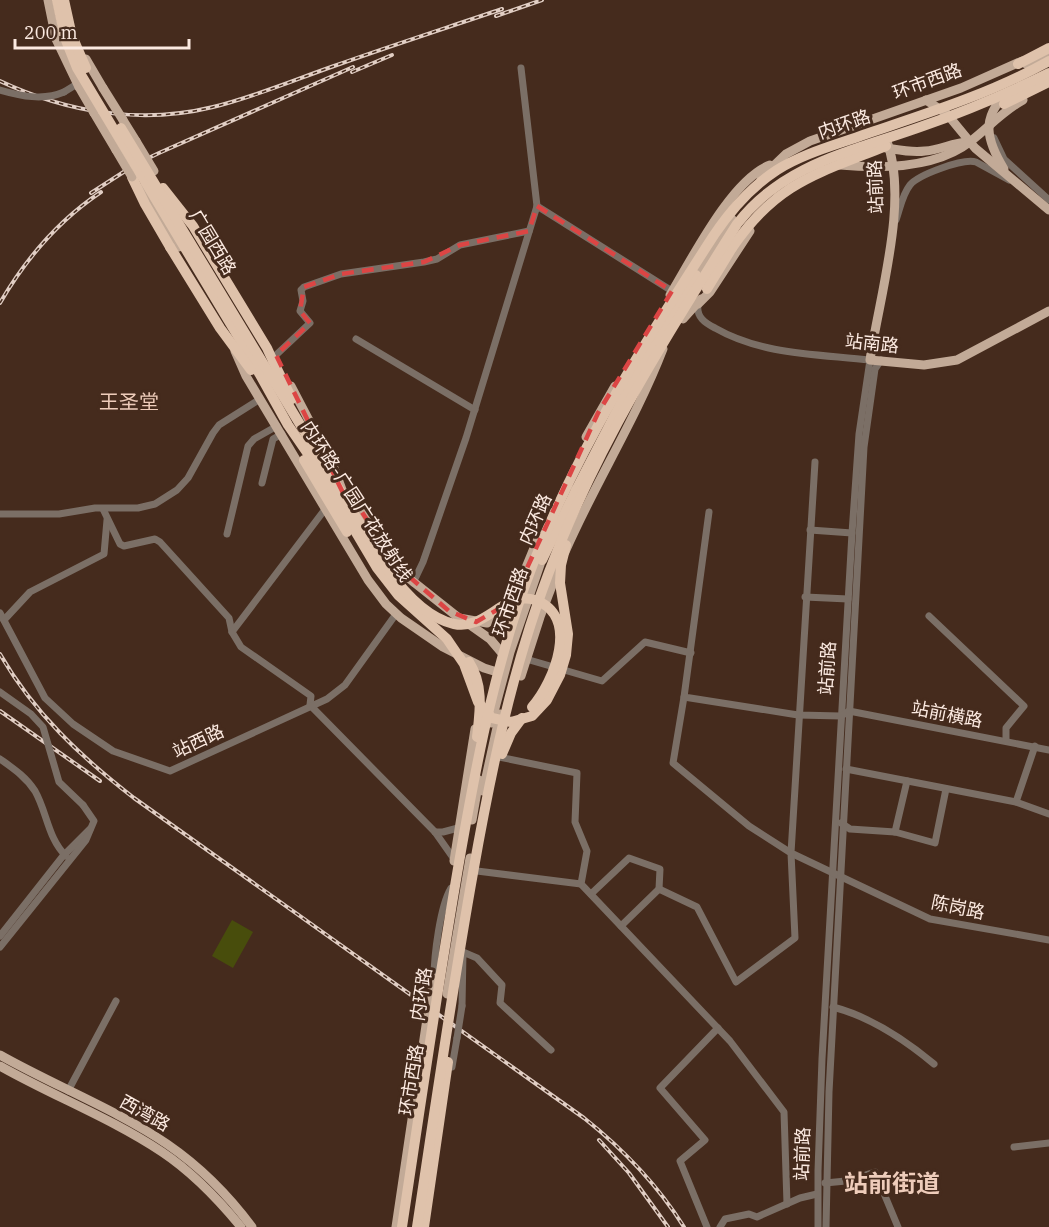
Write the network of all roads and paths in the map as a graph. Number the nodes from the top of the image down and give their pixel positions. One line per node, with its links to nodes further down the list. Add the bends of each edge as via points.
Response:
1 (51, 2): 13 (main road, 广园西路, via 60,50); 55 (highway, 内环路-广园广花放射线, bridge, via 78,68 245,348)
2 (67, 2): 33 (main road, 广园西路, bridge, via 81,48); 59 (highway, 内环路-广园广花放射线, bridge, via 72,36 87,70)
3 (1049, 43): 7 (main road, 环市西路)
4 (1049, 48): 7 (highway)
5 (1049, 54): 7 (main road)
6 (1049, 62): 86 (highway, 内环路, bridge, via 971,97 792,161 741,200 704,250 591,438 533,563)
7 (1018, 64): 14 (main road, 环市西路)
8 (1049, 66): 11 (main road, 环市西路)
9 (521, 68): 37 (street)
10 (1049, 75): 17 (main road); 18 (highway, 内环路, bridge)
11 (1022, 80): 14 (main road, via 971,101 959,97); 17 (main road); 20 (main road, 环市西路, via 999,101)
12 (1049, 84): 17 (highway); 20 (main road)
13 (78, 86): 15 (street, bridge, via 54,97); 30 (main road, 广园西路, bridge)
14 (961, 88): 16 (main road, 环市西路)
15 (0, 90)
16 (926, 100): 19 (main road, 环市西路); 23 (main road, via 947,114)
17 (1004, 104): 20 (main road)
18 (957, 114): 42 (highway, bridge, via 795,184 760,212); 46 (highway, 内环路, bridge, via 822,161 772,188 737,224)
19 (877, 117): 21 (main road, 环市西路); 26 (main road, 站前路)
20 (989, 124): 23 (main road, 环市西路); 29 (main road, via 989,141); 36 (street, via 1004,159)
21 (848, 127): 22 (main road, 环市西路); 24 (main road); 25 (main road)
22 (833, 132): 27 (main road); 31 (main road, 环市西路, via 801,145)
23 (969, 142): 26 (main road, via 925,151); 28 (main road, 环市西路, via 946,157); 29 (main road)
24 (854, 145): 25 (main road); 26 (main road)
25 (831, 149): 27 (main road)
26 (889, 149): 28 (main road, 站前路)
27 (816, 154): 31 (main road)
28 (893, 164): 32 (main road, 环市西路, via 829,165); 40 (main road, 站前路)
29 (1008, 176): 34 (main road)
30 (132, 177): 47 (main road, 广园西路); 55 (highway, bridge, via 170,248)
31 (758, 180): 35 (main road); 41 (main road, 环市西路); 43 (main road, via 726,205)
32 (780, 187): 35 (main road, 环市西路); 44 (main road)
33 (163, 188): 50 (main road, via 197,224); 51 (main road, 广园西路); 59 (highway, bridge, via 206,247 267,348)
34 (1022, 188): 38 (main road); 40 (street, via 976,162 960,162 914,180 904,195)
35 (770, 195): 46 (main road, 环市西路, via 736,234)
36 (1049, 200)
37 (537, 206): 39 (street); 43 (street)
38 (1049, 210)
39 (529, 231): 50 (street, via 460,245 424,262 341,274 304,287 300,311 310,323); 56 (street)
40 (891, 234): 52 (main road, 站前路)
41 (696, 275): 49 (highway); 69 (main road, 环市西路, via 612,410)
42 (707, 289): 44 (main road)
43 (672, 291): 66 (main road, via 598,412)
44 (698, 304): 46 (main road); 52 (street, 站南路, via 698,314 706,323 748,344)
45 (1049, 311): 53 (main road, 站南路, via 957,360 924,365)
46 (679, 322): 49 (main road, 环市西路); 57 (highway, 内环路-广园广花放射线, bridge, via 602,465 567,543 560,573 568,634 564,666 547,700 532,716 522,720 497,720 483,710 455,649 384,577 319,470); 105 (highway, 内环路, bridge, via 615,426 556,554 515,678)
47 (226, 325): 55 (main road, via 237,358); 62 (main road, 广园西路, via 326,487)
48 (356, 339): 56 (street)
49 (659, 348): 60 (main road, 环市西路); 86 (highway, bridge, via 609,425 536,573)
50 (276, 355): 54 (main road)
51 (263, 357): 54 (main road); 63 (main road, 广园西路)
52 (870, 360): 53 (main road, 站南路); 73 (street, 站前路, via 859,434)
53 (882, 360): 91 (street, 站前路, via 875,369 864,447)
54 (286, 375): 63 (main road)
55 (266, 398): 57 (highway, 内环路-广园广花放射线, bridge); 65 (street, via 219,425 188,478 166,499 138,508)
56 (475, 410): 76 (street)
57 (282, 428): 61 (street, via 273,439); 62 (main road); 74 (street, via 254,439 248,446); 120 (highway, bridge, via 376,578 408,613 462,653 477,676 480,713)
58 (815, 462): 72 (street)
59 (324, 464): 87 (highway, 内环路-广园广花放射线, bridge, via 388,570 420,605 442,620 461,625 482,620 517,599 538,602 552,612 559,626)
60 (597, 473): 71 (main road, 环市西路); 75 (main road)
61 (262, 483)
62 (316, 492): 64 (main road)
63 (344, 495): 76 (main road, via 358,506)
64 (326, 508): 79 (main road, via 368,580); 83 (street)
65 (103, 509): 68 (street); 70 (street)
66 (550, 509): 69 (main road); 82 (main road, via 516,592 499,616 487,623)
67 (709, 512): 85 (street)
68 (0, 514)
69 (561, 514): 86 (main road, 环市西路, via 532,584)
70 (107, 520): 80 (street, via 104,554 30,592); 83 (street, via 124,546 155,539 160,542 229,618)
71 (563, 529): 75 (main road); 86 (main road, 环市西路)
72 (810, 530): 73 (street); 77 (street)
73 (852, 533): 78 (street, 站前路)
74 (227, 534)
75 (573, 534): 86 (main road)
76 (413, 583): 82 (main road)
77 (805, 597): 78 (street); 92 (street)
78 (848, 599): 93 (street, 站前路)
79 (396, 614): 84 (main road); 90 (street, 站西路, via 345,686)
80 (2, 616): 90 (street, 站西路, via 45,698 71,722 114,751 170,771)
81 (929, 616): 95 (street, via 1024,706 1006,728)
82 (459, 618): 86 (main road)
83 (232, 632): 90 (street, via 241,647 311,696)
84 (443, 647): 86 (main road, via 497,672); 99 (main road, via 473,673 480,685)
85 (691, 653): 86 (street, via 645,642 602,681); 89 (street)
86 (516, 660): 94 (main road, 环市西路); 98 (main road); 120 (highway, 内环路, bridge, via 486,725)
87 (556, 665): 105 (highway, 内环路, bridge, via 544,691 511,733)
88 (0, 693): 114 (street, bridge, via 43,727 59,783 93,817 94,824)
89 (684, 697): 92 (street); 113 (street, 陈岗路, via 673,764 749,826)
90 (310, 705): 111 (street)
91 (849, 711): 93 (street); 95 (street, 站前横路); 101 (street, 站前路)
92 (798, 715): 93 (street); 113 (street)
93 (841, 716): 108 (street, 站前路)
94 (491, 736): 99 (main road); 102 (main road, 环市西路); 130 (main road, 环市西路)
95 (1006, 741): 96 (street, 站前横路)
96 (1035, 747): 97 (street, 站前横路); 106 (street)
97 (1049, 750)
98 (499, 757): 116 (main road); 118 (street, via 578,773 575,822 587,851)
99 (471, 758): 102 (main road); 109 (main road)
100 (0, 759): 114 (street, via 24,776 35,792 56,844)
101 (846, 769): 103 (street); 108 (street, 站前路)
102 (479, 781): 110 (main road, 环市西路)
103 (907, 781): 104 (street); 112 (street)
104 (946, 789): 106 (street); 112 (street, via 935,843)
105 (488, 794): 152 (highway, 内环路, bridge, via 465,919)
106 (1016, 802): 107 (street)
107 (1049, 814)
108 (839, 822): 112 (street, via 850,829); 117 (street, 站前路)
109 (459, 825): 110 (street); 111 (street); 115 (main road)
110 (471, 825): 120 (main road, 环市西路)
111 (435, 832): 115 (street)
112 (895, 832)
113 (791, 853): 117 (street, 陈岗路); 119 (street, via 795,938 736,982 697,907)
114 (67, 856): 123 (street); 126 (street)
115 (455, 859): 120 (main road)
116 (477, 871): 118 (street); 127 (main road)
117 (836, 875): 124 (street, 陈岗路, via 930,919); 132 (street, 站前路); 145 (street, 站前路)
118 (581, 884): 121 (street)
119 (659, 889): 121 (street, via 660,869 629,858); 122 (street)
120 (454, 892): 125 (main road, 环市西路); 128 (main road); 129 (street, via 444,907); 150 (highway, 内环路, bridge)
121 (591, 894): 122 (street)
122 (621, 926): 134 (street)
123 (0, 936)
124 (1049, 940)
125 (449, 942): 128 (main road); 130 (main road, 环市西路)
126 (0, 947)
127 (463, 952): 130 (main road); 133 (street, bridge, via 462,1006); 135 (street, via 477,958 502,985 500,1003)
128 (437, 966): 129 (main road)
129 (434, 978): 133 (main road, bridge)
130 (448, 991): 133 (main road, 环市西路); 133 (main road, bridge)
131 (116, 1001): 140 (street)
132 (833, 1007): 138 (street, via 853,1012 903,1039); 144 (street, 站前路)
133 (445, 1029): 137 (main road); 141 (main road, via 429,1039); 151 (main road, 环市西路); 152 (main road)
134 (718, 1029): 146 (street, via 784,1112); 153 (street, via 660,1088 705,1140 680,1161)
135 (551, 1050)
136 (0, 1056): 140 (main road, 西湾路)
137 (448, 1062): 152 (highway)
138 (934, 1064)
139 (0, 1066): 147 (main road, 西湾路, via 163,1153 206,1188)
140 (68, 1091): 148 (main road, 西湾路, via 168,1144 216,1185)
141 (417, 1116): 149 (main road); 150 (main road, 环市西路)
142 (1049, 1143): 143 (street)
143 (1014, 1147)
144 (825, 1183): 156 (street, 站前路); 157 (street, via 875,1172)
145 (818, 1194): 146 (street); 155 (street, 站前路)
146 (788, 1204): 154 (street, via 757,1217 749,1214 725,1219)
147 (242, 1227)
148 (252, 1227)
149 (396, 1227)
150 (404, 1227)
151 (412, 1227)
152 (423, 1227)
153 (707, 1227)
154 (720, 1227)
155 (818, 1227)
156 (826, 1227)
157 (898, 1227)

